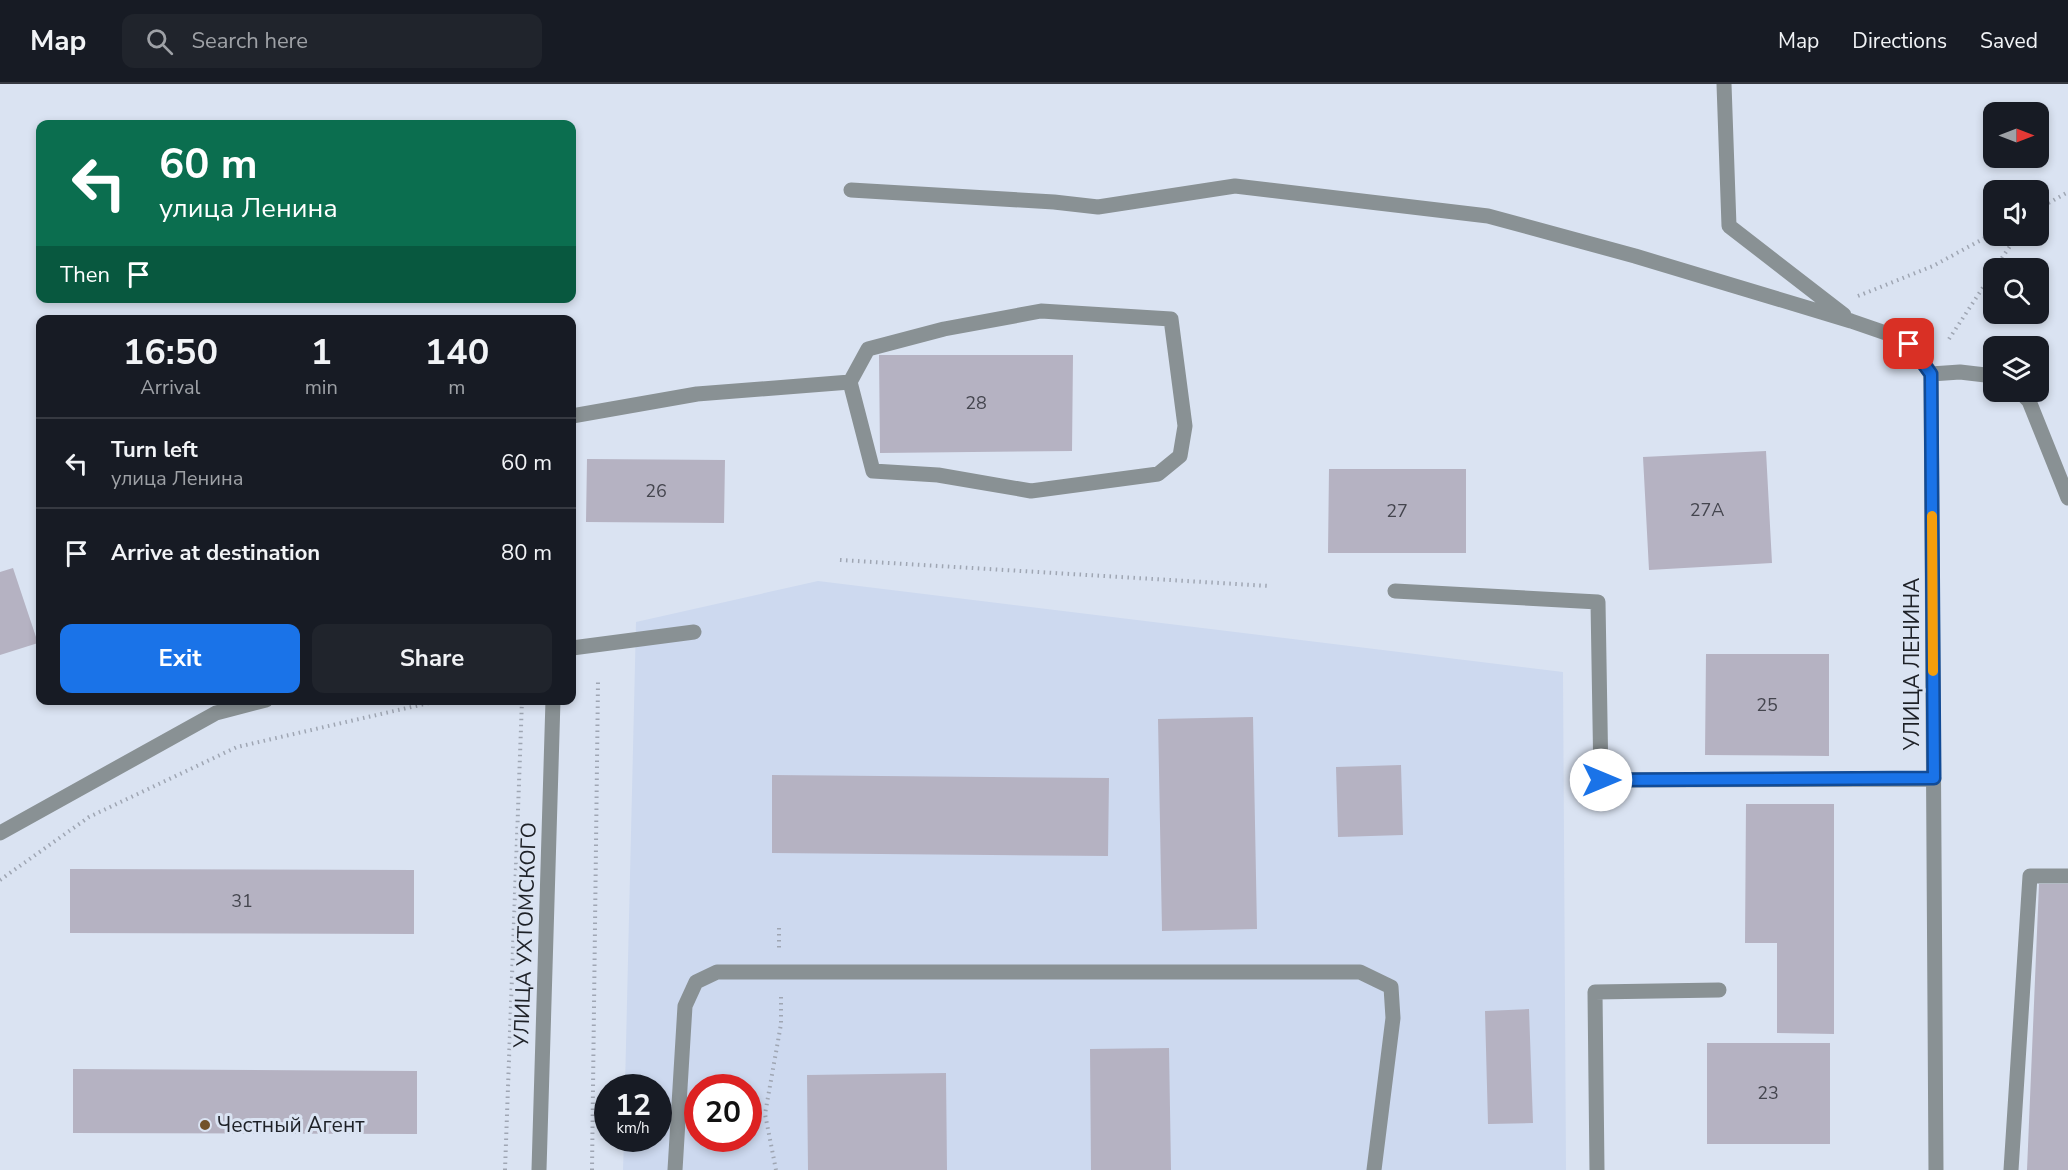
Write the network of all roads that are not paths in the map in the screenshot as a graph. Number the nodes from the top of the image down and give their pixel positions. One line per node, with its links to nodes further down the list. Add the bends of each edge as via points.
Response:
1 (1724, 84): 3 (street, via 1729,226)
2 (851, 190): 3 (street, via 1098,207 1235,186 1488,216)
3 (1851, 321): 4 (street, via 1909,341)
4 (1931, 374): 5 (street); 15 (street, УЛИЦА ЛЕНИНА)
5 (1983, 375)
6 (850, 382): 6 (street, via 868,349 944,329 1041,311 1171,319 1185,426 1180,456 1158,474 1031,491 938,475 873,471); 8 (street, via 697,394)
7 (2029, 402): 9 (street)
8 (576, 415)
9 (2068, 498)
10 (1395, 591): 15 (street, via 1598,602 1601,780)
11 (693, 632): 12 (street)
12 (576, 647)
13 (247, 705): 16 (street, via 216,713)
14 (553, 705): 19 (street, УЛИЦА УХТОМСКОГО)
15 (1934, 778): 23 (street, УЛИЦА ЛЕНИНА)
16 (0, 833)
17 (2068, 876): 24 (street, via 2030,876)
18 (1719, 990): 22 (street, via 1595,993)
19 (539, 1170)
20 (675, 1170): 21 (street, via 685,1006 696,982 717,972 1360,972 1391,987 1393,1018)
21 (1374, 1170)
22 (1597, 1170)
23 (1936, 1170)
24 (2011, 1170)

